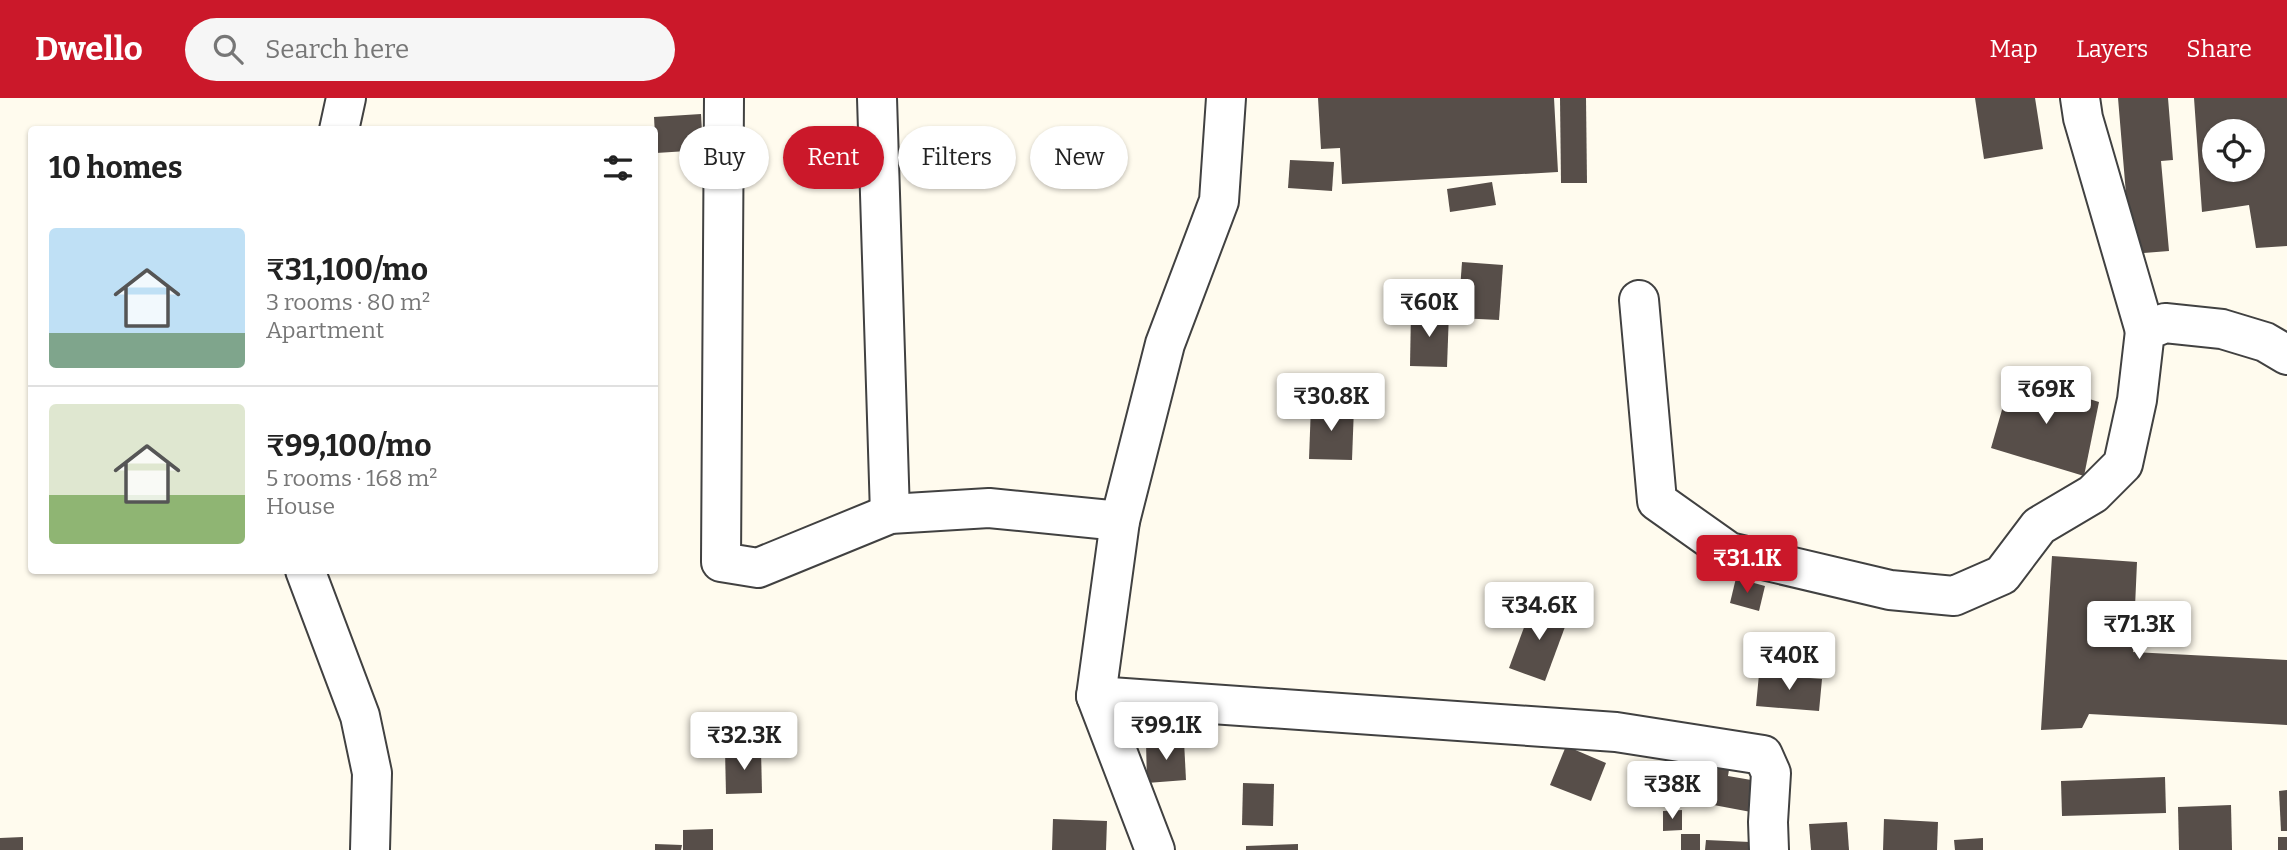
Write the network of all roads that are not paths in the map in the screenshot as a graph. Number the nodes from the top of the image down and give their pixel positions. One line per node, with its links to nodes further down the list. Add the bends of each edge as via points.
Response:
1 (346, 98): 6 (street)
2 (724, 98): 10 (street, via 720,562 758,568)
3 (877, 98): 10 (street)
4 (1226, 98): 11 (street, via 1219,201 1165,344)
5 (2080, 98): 8 (street)
6 (340, 126)
7 (1639, 300): 8 (street, via 1657,502 1729,552 1890,590 1954,596 2002,575 2039,526 2093,494 2123,464)
8 (2145, 331): 9 (street, via 2165,323 2222,329 2265,342)
9 (2287, 355)
10 (890, 514): 11 (street, via 989,508)
11 (1120, 521): 13 (street)
12 (307, 574): 14 (street, via 360,716 372,773)
13 (1096, 695): 15 (street); 16 (street, via 1616,733 1763,755 1771,773)
14 (370, 850)
15 (1155, 850)
16 (1769, 850)

